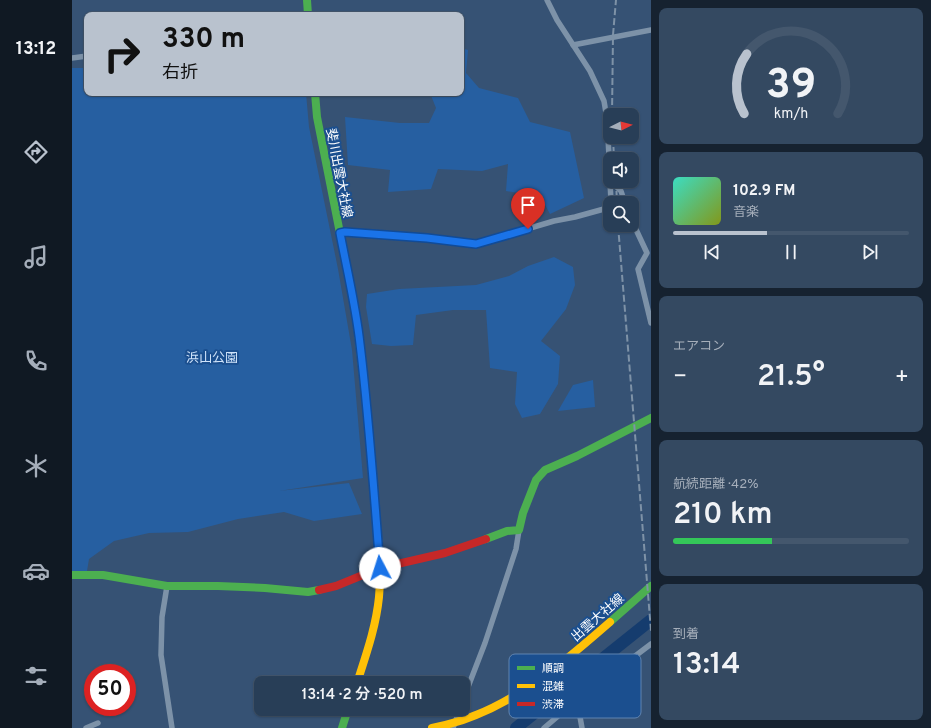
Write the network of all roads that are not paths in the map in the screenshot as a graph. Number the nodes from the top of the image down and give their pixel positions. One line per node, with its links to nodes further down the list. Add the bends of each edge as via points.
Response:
1 (307, 0): 3 (main road)
2 (547, 0): 5 (street)
3 (308, 12)
4 (651, 30): 5 (street)
5 (573, 45): 9 (street, via 590,71 604,101)
6 (84, 56): 7 (street)
7 (72, 58)
8 (315, 96): 14 (main road, 斐川出雲大社線, via 317,117)
9 (609, 152)
10 (610, 188): 14 (street, via 611,201 604,209 476,244 427,238)
11 (617, 188): 12 (street)
12 (623, 196)
13 (638, 232): 15 (street)
14 (340, 233): 19 (main road, 斐川出雲大社線, via 360,342)
15 (649, 252): 16 (street, via 638,268)
16 (651, 323)
17 (651, 418): 18 (main road, via 545,470 536,480)
18 (518, 530): 19 (main road, via 507,531 445,553); 27 (street, via 516,549)
19 (380, 568): 21 (main road, via 336,586 308,592 265,588); 26 (main road, 斐川出雲大社線, via 372,632)
20 (72, 575): 21 (main road, via 103,575)
21 (167, 586): 35 (street, via 162,617 161,655)
22 (651, 586): 24 (main road, 出雲大社線)
23 (651, 644): 25 (street)
24 (573, 654)
25 (638, 654)
26 (359, 676)
27 (470, 682)
28 (509, 698): 33 (main road, 出雲大社線)
29 (346, 716): 36 (main road)
30 (556, 718): 38 (street)
31 (580, 718): 39 (street)
32 (98, 723): 34 (street)
33 (454, 725): 37 (main road, 出雲大社線)
34 (86, 728)
35 (172, 728)
36 (342, 728)
37 (432, 728)
38 (544, 728)
39 (582, 728)

